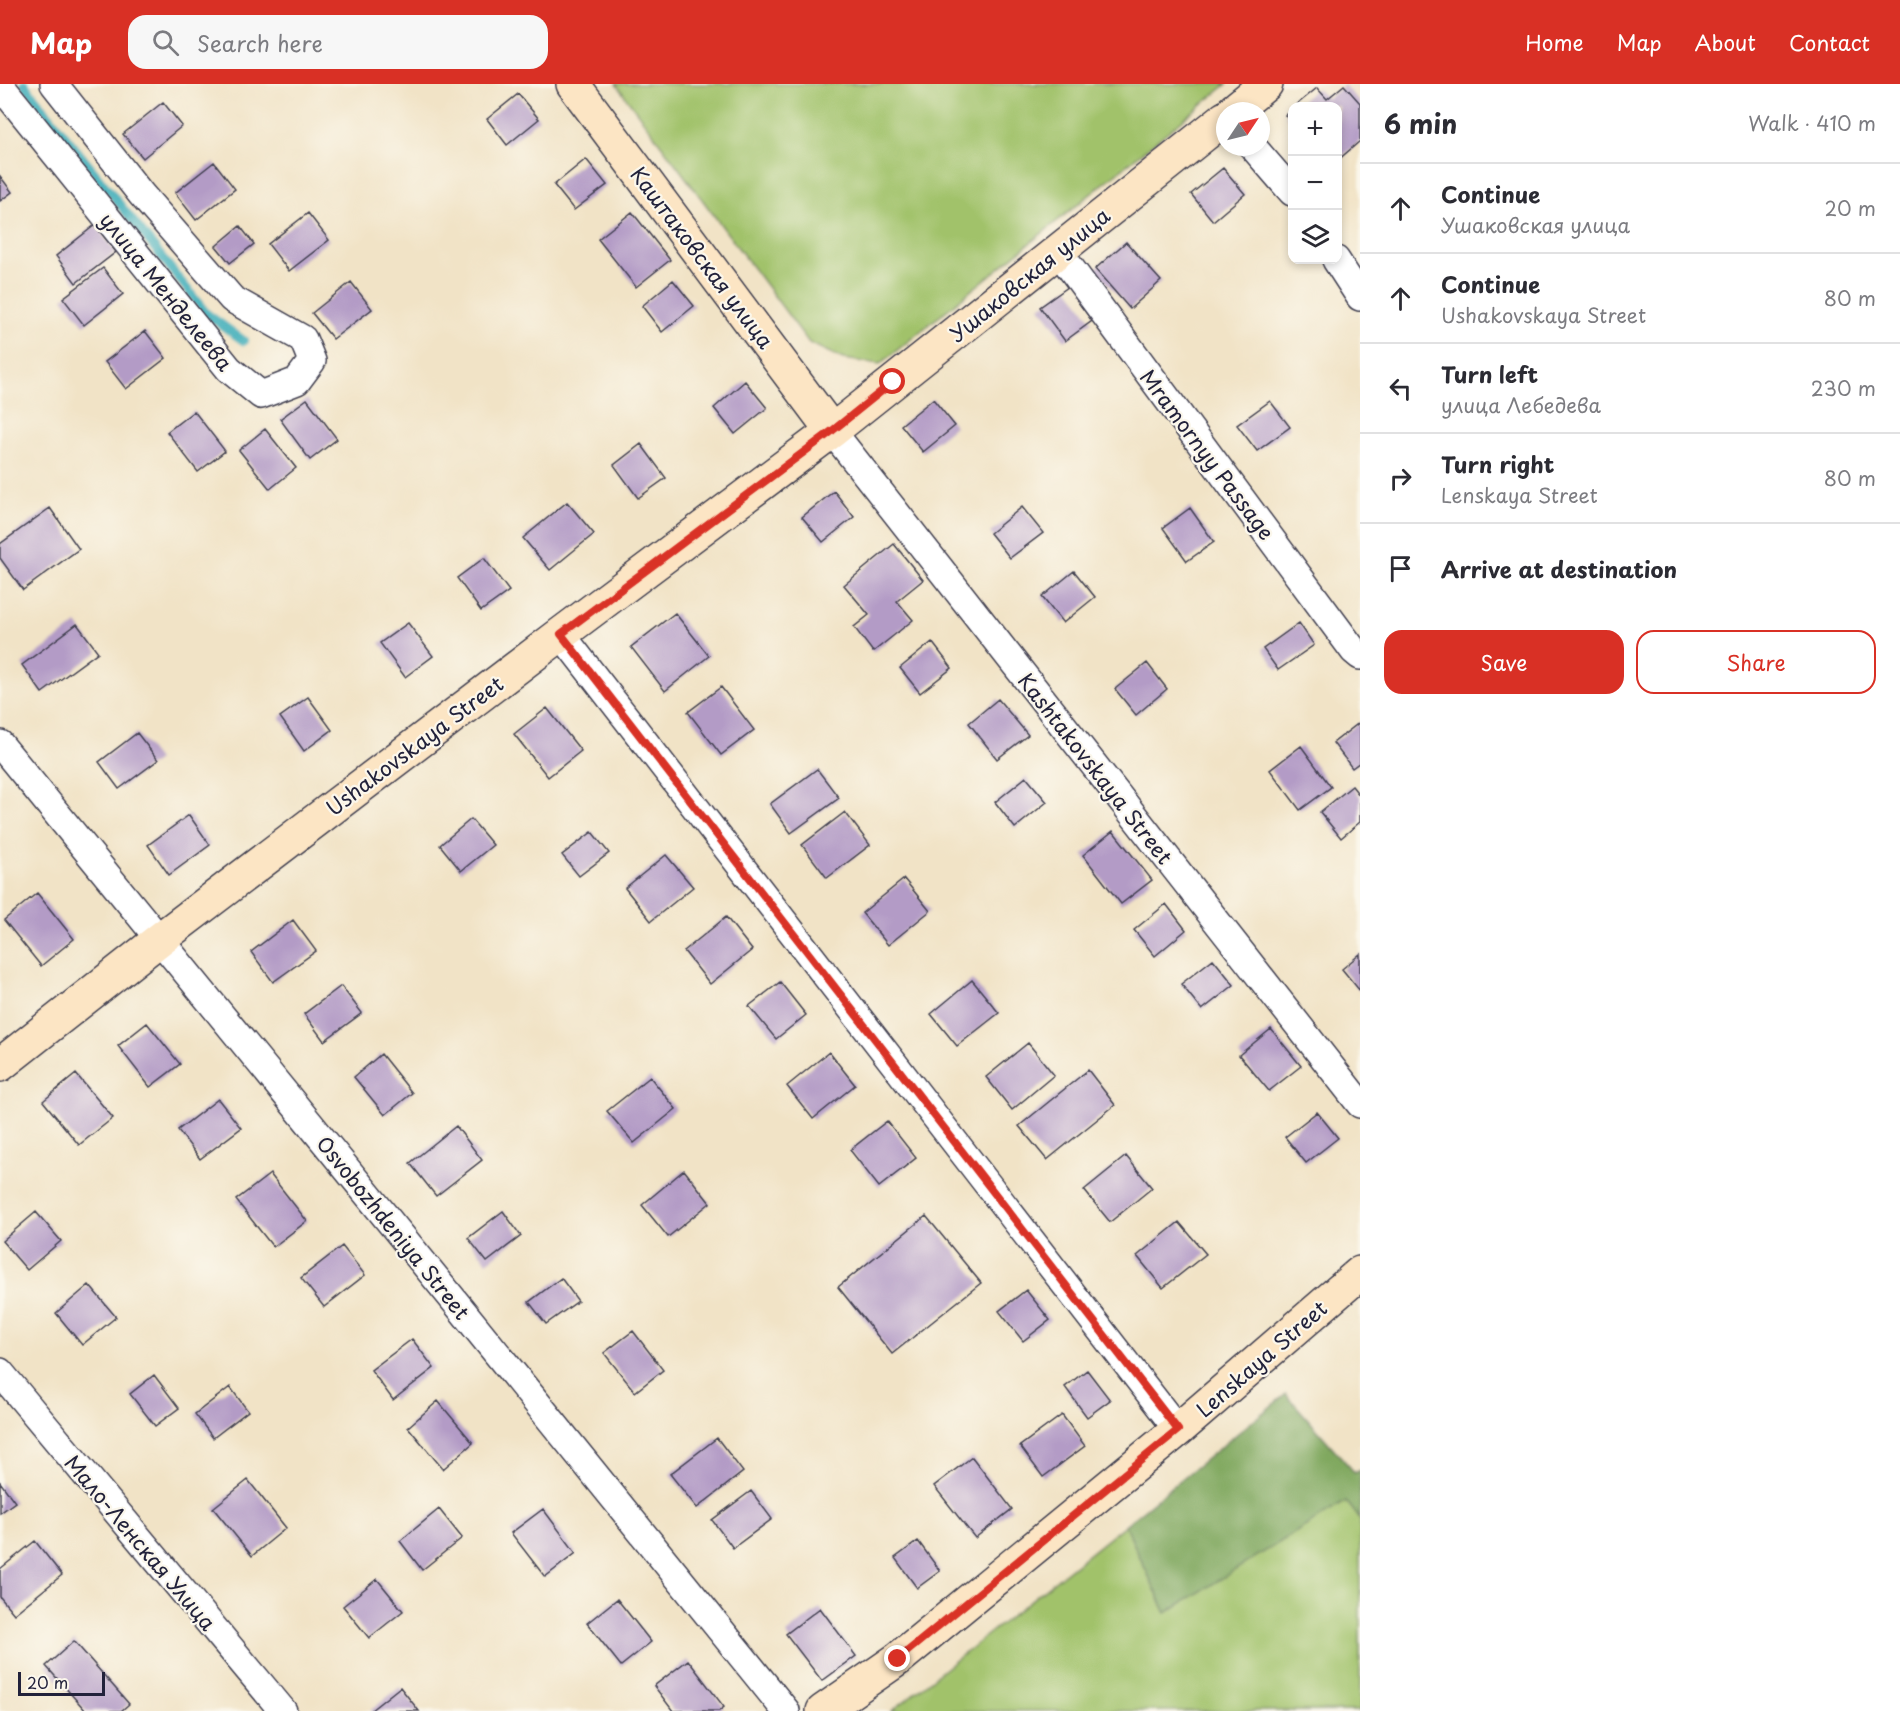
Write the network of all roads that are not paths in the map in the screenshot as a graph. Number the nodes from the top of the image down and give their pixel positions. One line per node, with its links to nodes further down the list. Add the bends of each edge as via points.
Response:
1 (54, 84): 4 (street, улица Менделеева, via 141,194 232,299 303,339 312,361 297,381 261,395 228,369)
2 (573, 84): 12 (main road, Каштаковская улица)
3 (1266, 84): 5 (main road)
4 (0, 85)
5 (1244, 102)
6 (1216, 125): 9 (main road, Ушаковская улица)
7 (1261, 156): 8 (street)
8 (1288, 186)
9 (1058, 251): 12 (main road, Ушаковская улица); 14 (street, Mramornyy Passage)
10 (1339, 264): 11 (street)
11 (1360, 297)
12 (832, 431): 13 (main road, Ushakovskaya Street); 18 (street, Kashtakovskaya Street)
13 (561, 634): 16 (main road, Ushakovskaya Street); 21 (street)
14 (1360, 656)
15 (0, 744): 16 (street, Osvobozhdeniya Street)
16 (160, 939): 17 (main road, Ushakovskaya Street); 23 (street, Osvobozhdeniya Street)
17 (0, 1065)
18 (1360, 1104)
19 (1360, 1273): 21 (main road, Lenskaya Street)
20 (0, 1372): 22 (street, Мало-Ленская Улица)
21 (1178, 1430): 24 (main road, Lenskaya Street, via 898,1659)
22 (283, 1711)
23 (786, 1711)
24 (823, 1711)

